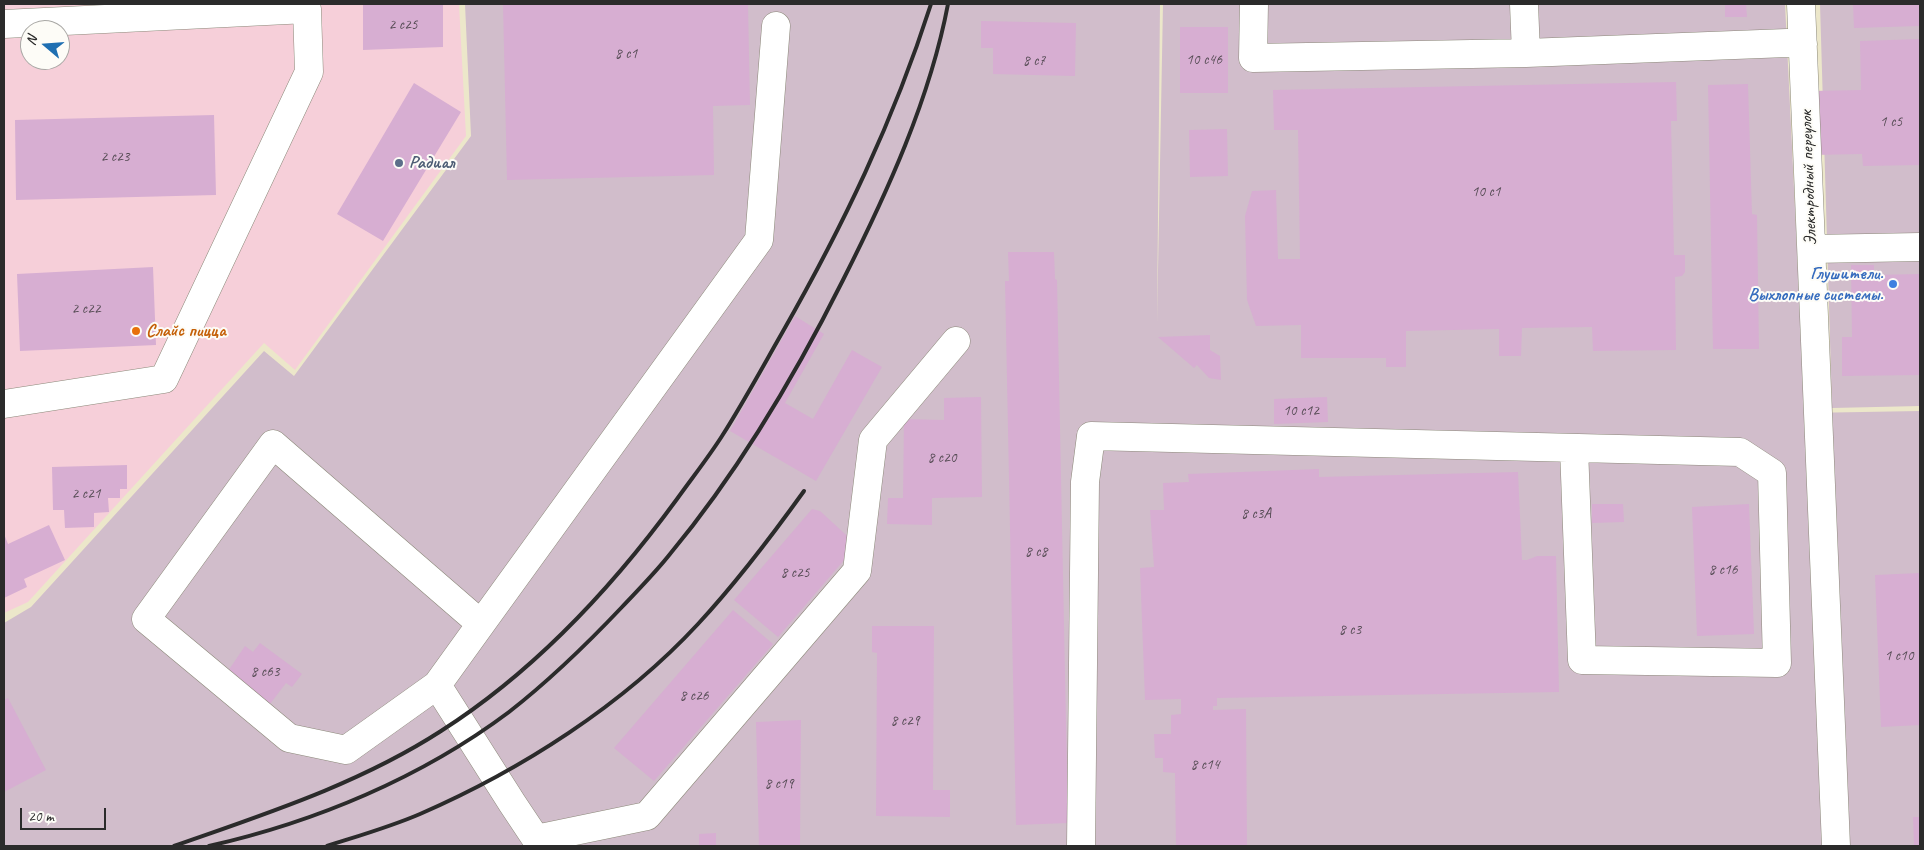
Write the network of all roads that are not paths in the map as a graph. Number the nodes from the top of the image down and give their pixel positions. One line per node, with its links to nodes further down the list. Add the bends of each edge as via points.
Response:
1 (1254, 4): 7 (street, via 1253,58)
2 (1524, 4): 7 (street)
3 (1801, 4): 6 (street, Электродный переулок)
4 (4, 24): 11 (street, via 307,9 308,72 164,379)
5 (776, 26): 13 (street, via 760,240)
6 (1803, 44): 7 (street); 9 (street, Электродный переулок)
7 (1526, 54)
8 (1920, 246): 9 (street)
9 (1812, 249): 17 (street, Электродный переулок)
10 (956, 341): 15 (street, via 873,440 857,572 647,816)
11 (4, 404)
12 (1574, 448): 12 (street, via 1740,452 1772,473 1777,663 1582,660); 16 (street, via 1091,436 1085,482)
13 (481, 624): 14 (street); 14 (street, via 273,444 146,619 289,738 346,750)
14 (438, 685): 15 (street)
15 (538, 843)
16 (1081, 846)
17 (1836, 846)

